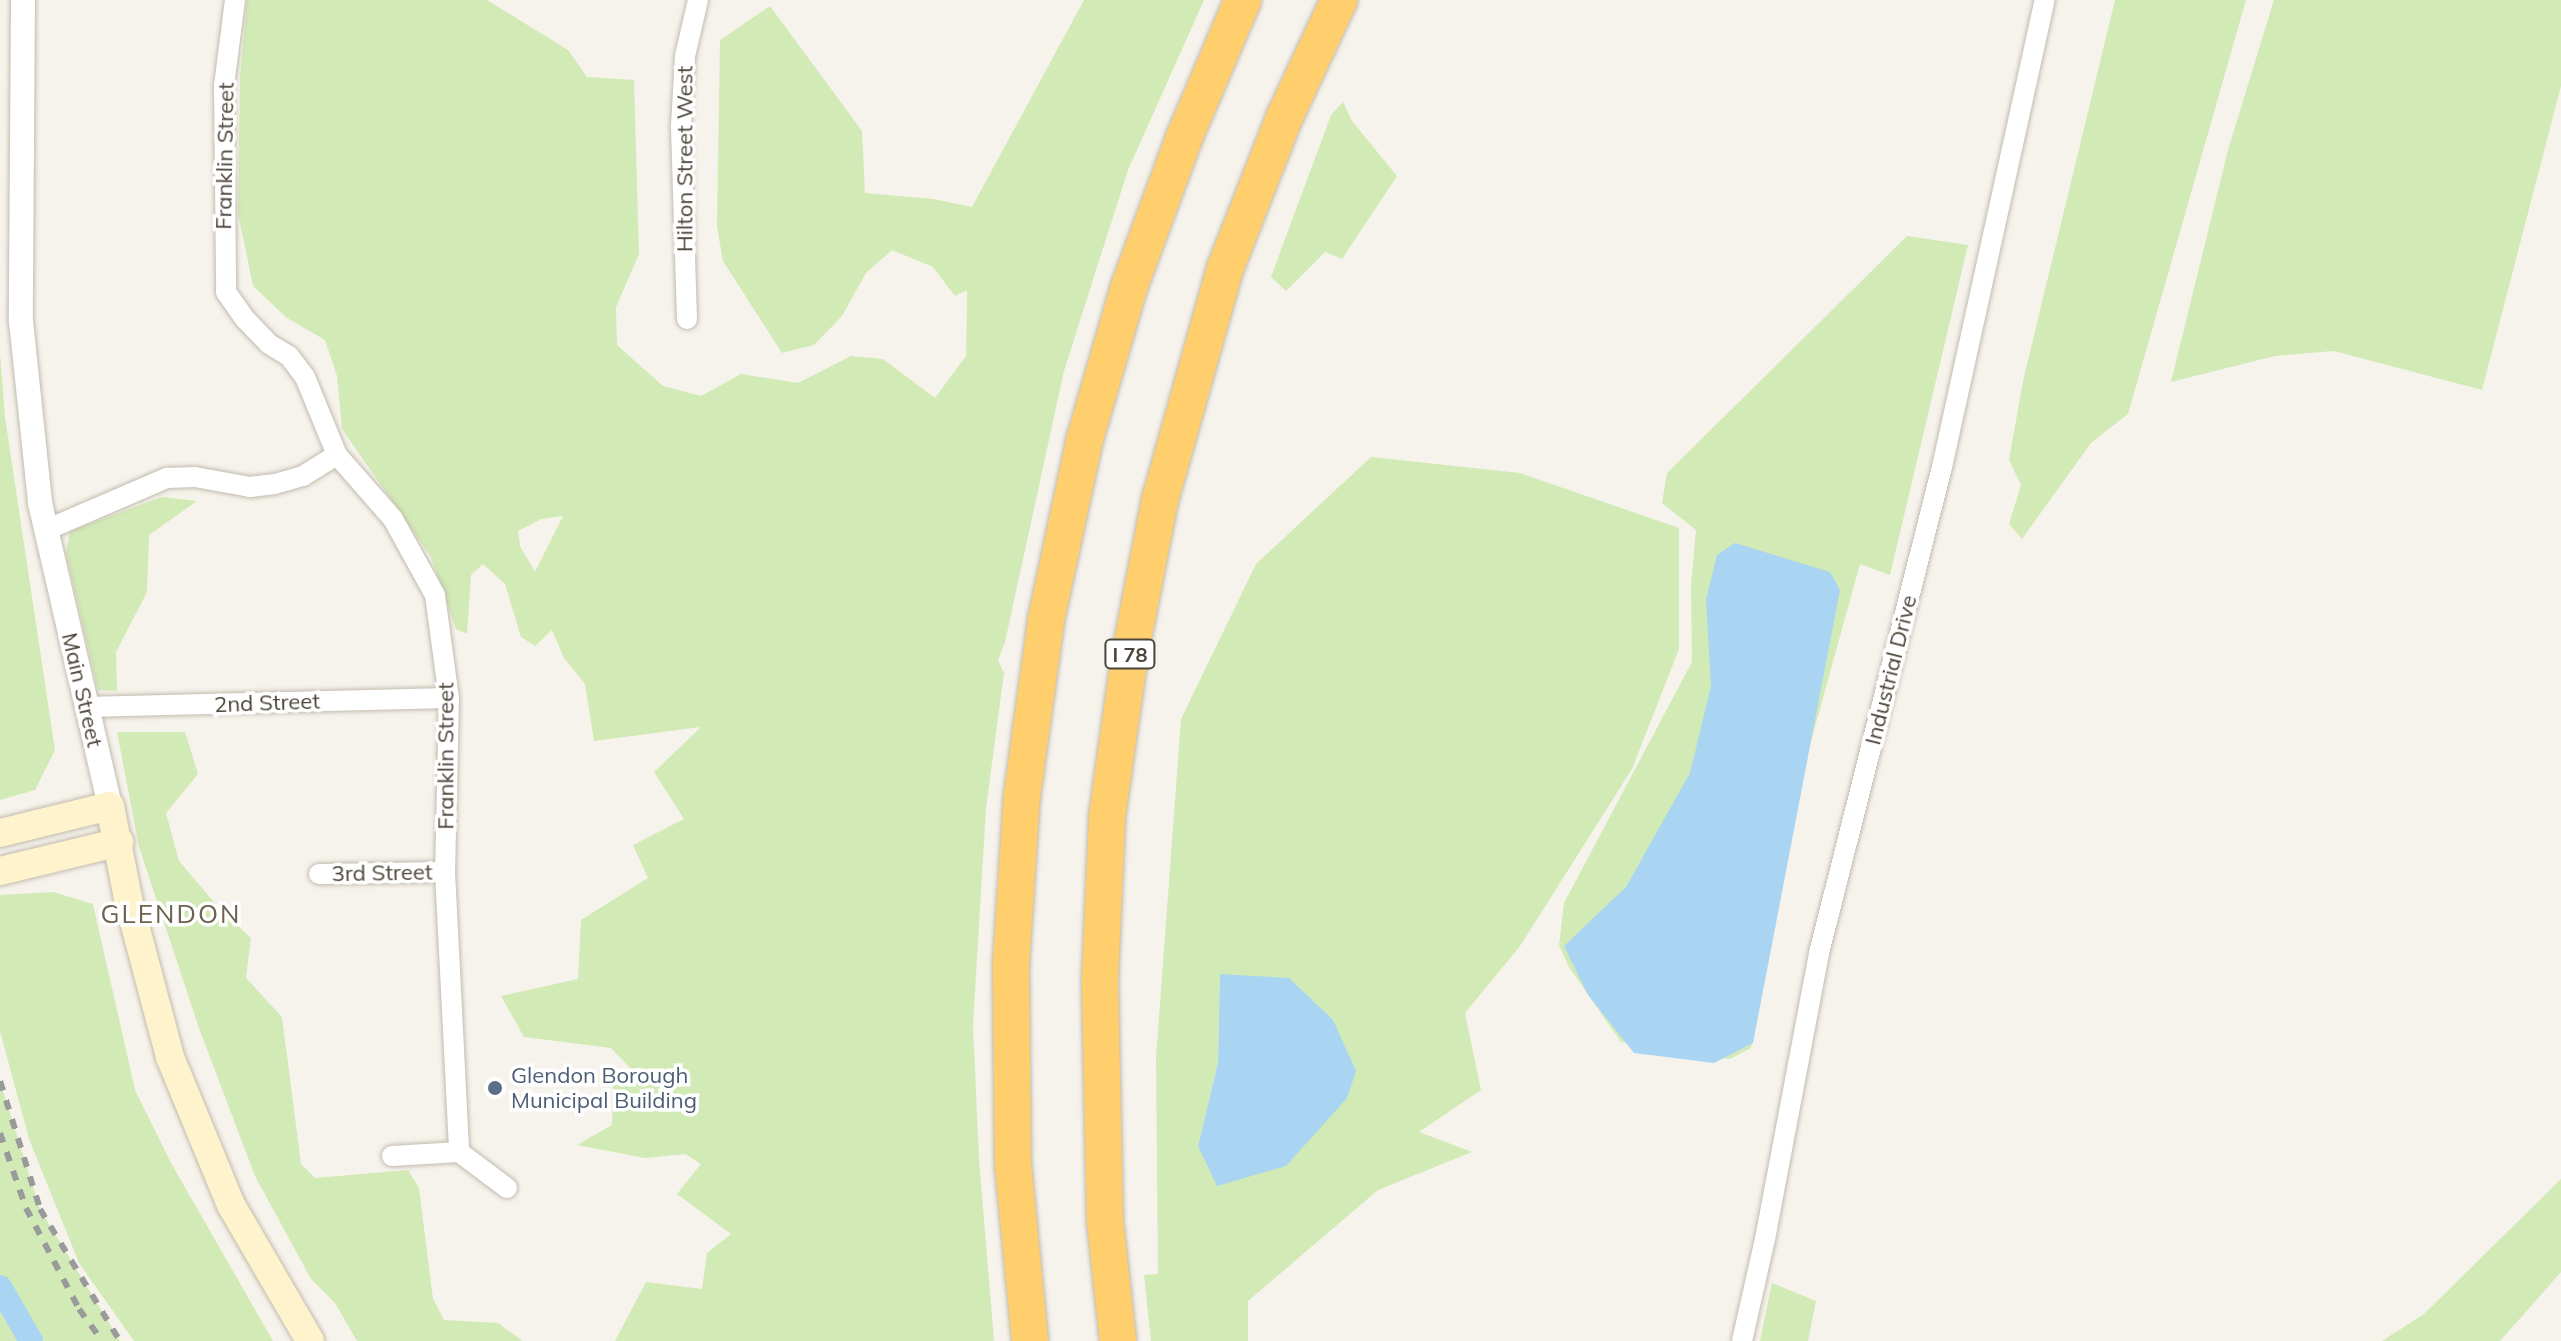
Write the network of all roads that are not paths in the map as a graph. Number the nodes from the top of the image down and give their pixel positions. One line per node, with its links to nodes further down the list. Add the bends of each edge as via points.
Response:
1 (23, 0): 9 (street, Main Street, via 21,321)
2 (235, 0): 8 (street, Franklin Street, via 224,102 226,292 245,319 305,377)
3 (698, 0): 7 (street, Hilton Street West, via 684,58 681,126)
4 (1243, 0): 22 (highway, via 1129,287 1084,442 1046,620 1022,796 1011,964 1013,1166)
5 (1339, 0): 23 (highway, I 78, via 1285,116 1225,269 1164,485 1130,654 1107,817 1100,979 1103,1190)
6 (2045, 0): 24 (street, Industrial Drive, via 1942,467 1819,953)
7 (687, 319)
8 (337, 455): 9 (street, via 303,476 275,484 250,487 195,477 167,478); 10 (street, Franklin Street, via 393,519 435,595)
9 (46, 530): 11 (street, Main Street)
10 (449, 698): 11 (street, 2nd Street); 16 (street, Franklin Street)
11 (85, 707): 12 (street, Main Street)
12 (110, 806): 13 (main road); 14 (main road, Main Street)
13 (0, 833)
14 (120, 842): 15 (main road); 21 (main road, Main Street, via 128,899 175,1070 231,1205)
15 (0, 871)
16 (445, 872): 17 (street, 3rd Street); 18 (street, Franklin Street)
17 (319, 874)
18 (459, 1152): 19 (street); 20 (street)
19 (392, 1156)
20 (507, 1188)
21 (310, 1341)
22 (1030, 1341)
23 (1118, 1341)
24 (1742, 1341)

